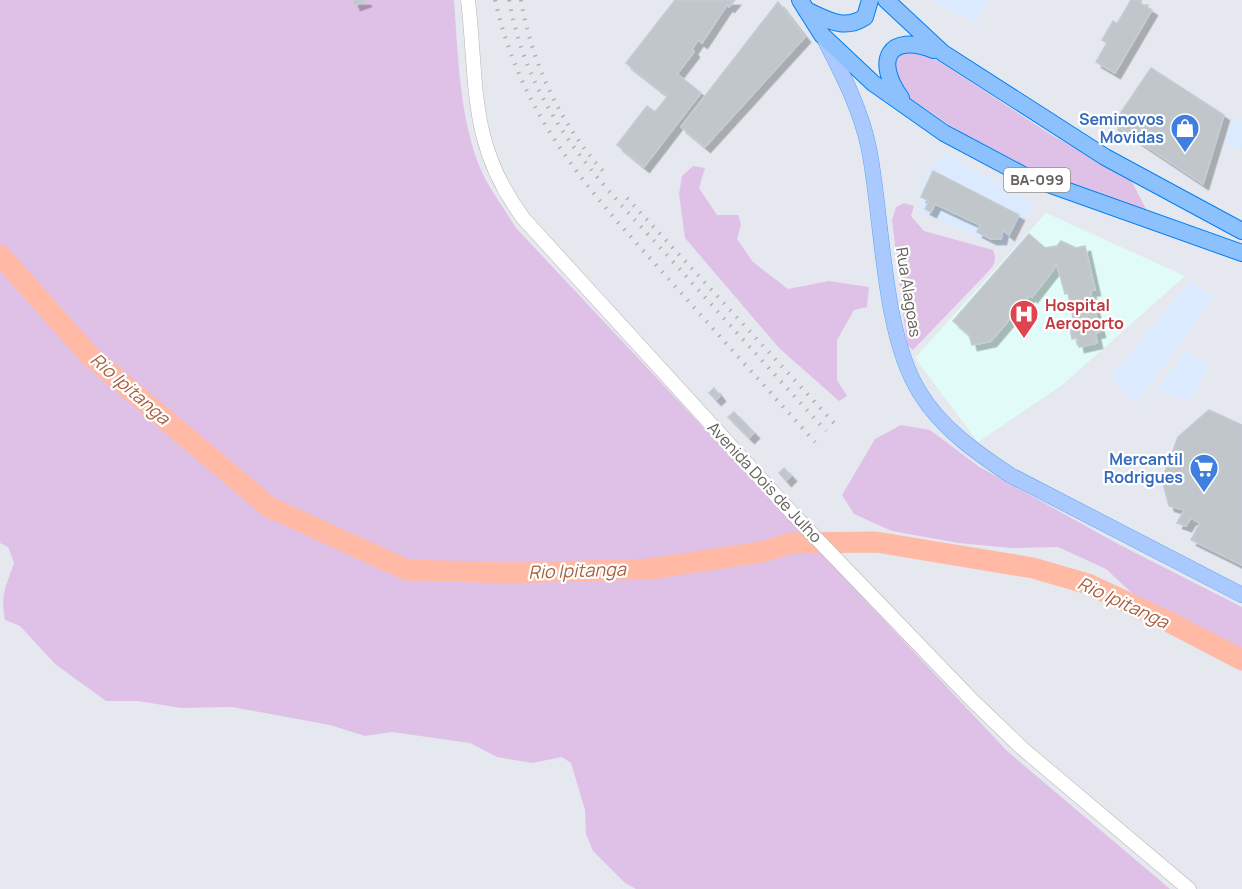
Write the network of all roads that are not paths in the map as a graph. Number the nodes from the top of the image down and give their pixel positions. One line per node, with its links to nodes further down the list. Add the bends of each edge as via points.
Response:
1 (468, 0): 11 (street, Avenida Dois de Julho, via 478,123 489,161 504,192 792,513 1023,749)
2 (870, 0): 4 (highway, via 865,17 855,24 841,25)
3 (886, 0): 6 (highway)
4 (803, 5): 5 (highway, BA-099)
5 (822, 35): 7 (highway, BA-099, via 873,83); 10 (main road, Rua Alagoas, via 856,103 869,148 900,348 919,393 975,452 1010,475)
6 (943, 54): 7 (highway, via 914,42 900,45 890,54 886,64 888,77); 8 (highway, via 1105,157)
7 (909, 108): 9 (highway, BA-099, via 944,133 1023,175)
8 (1242, 231)
9 (1242, 253)
10 (1242, 595)
11 (1189, 889)

